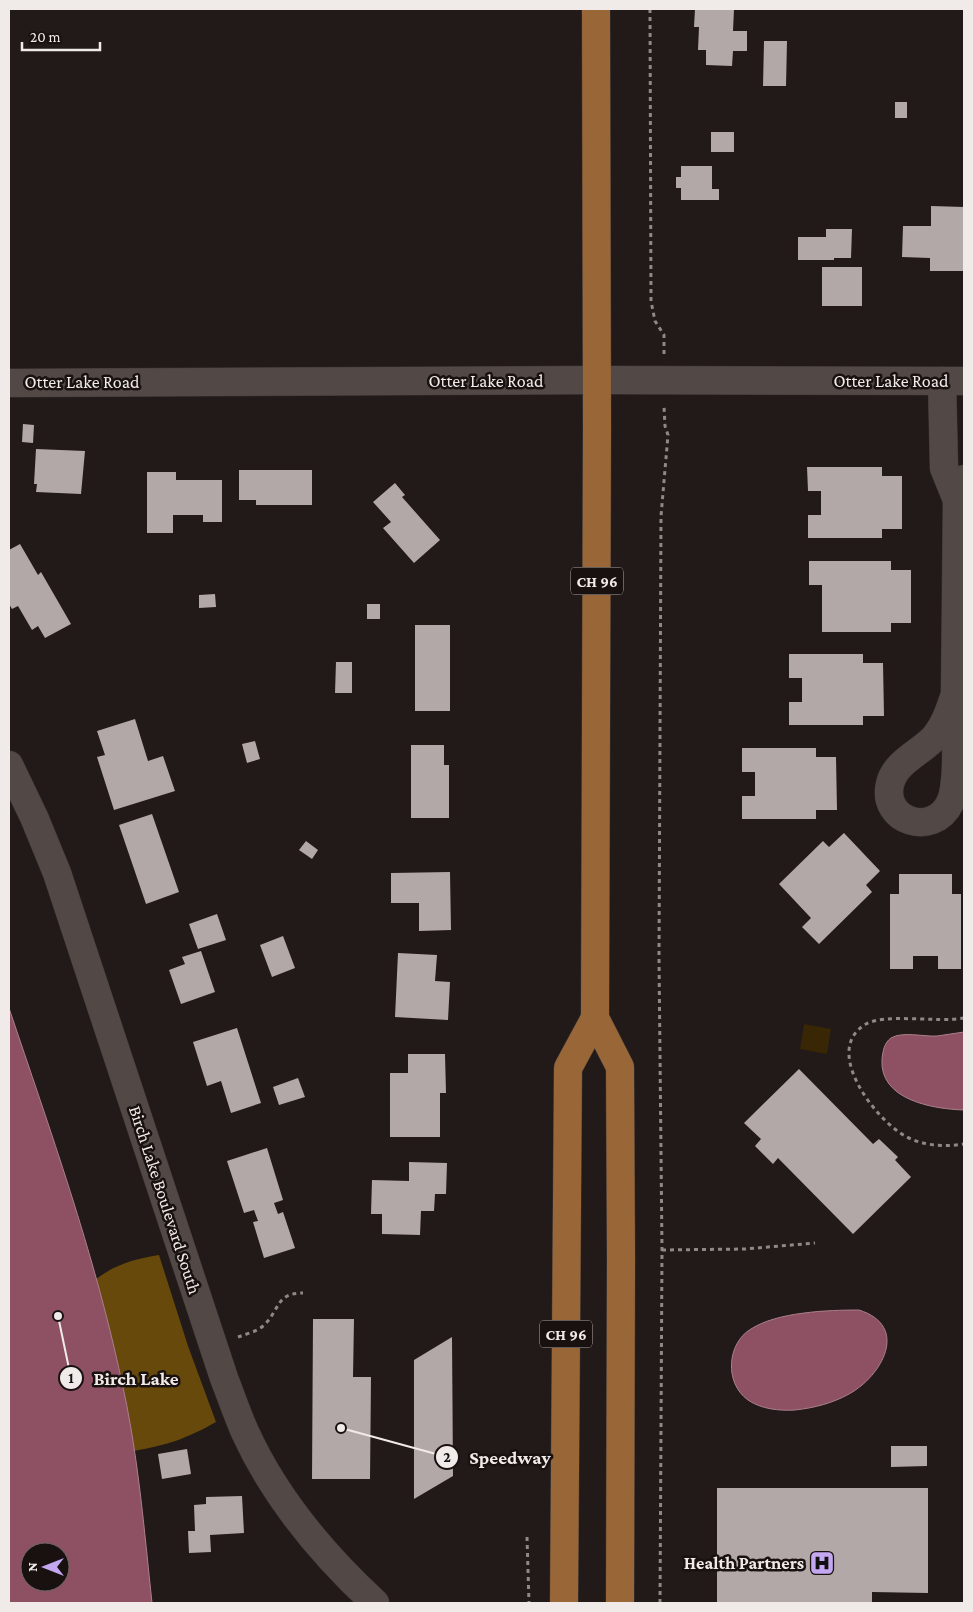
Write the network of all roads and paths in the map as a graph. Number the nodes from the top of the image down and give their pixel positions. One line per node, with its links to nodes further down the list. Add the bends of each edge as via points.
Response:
1 (596, 9): 3 (main road, CH 96)
2 (650, 9): 4 (path, via 651,302 655,322 664,335)
3 (597, 380): 4 (street, Otter Lake Road); 6 (street, Otter Lake Road); 10 (main road, CH 96)
4 (664, 380): 5 (street, Otter Lake Road); 14 (path, via 664,426 668,435 661,516 659,966)
5 (953, 381): 7 (street, via 944,468)
6 (9, 382)
7 (960, 490): 8 (street)
8 (955, 694)
9 (9, 765): 16 (street, Birch Lake Boulevard South, via 57,873)
10 (595, 1018): 20 (main road, CH 96, via 568,1068); 21 (main road, CH 96, via 620,1067)
11 (964, 1018): 12 (path, via 870,1022 856,1032 850,1052 851,1066 862,1092 895,1129 906,1137 929,1144)
12 (964, 1144)
13 (815, 1243): 14 (path, via 745,1249)
14 (662, 1250): 22 (path)
15 (303, 1293): 16 (path, via 285,1296 261,1328)
16 (213, 1344): 18 (street, Birch Lake Boulevard South, via 244,1431 271,1480 319,1545)
17 (527, 1537): 19 (path)
18 (376, 1603)
19 (529, 1603)
20 (564, 1603)
21 (620, 1603)
22 (660, 1603)

